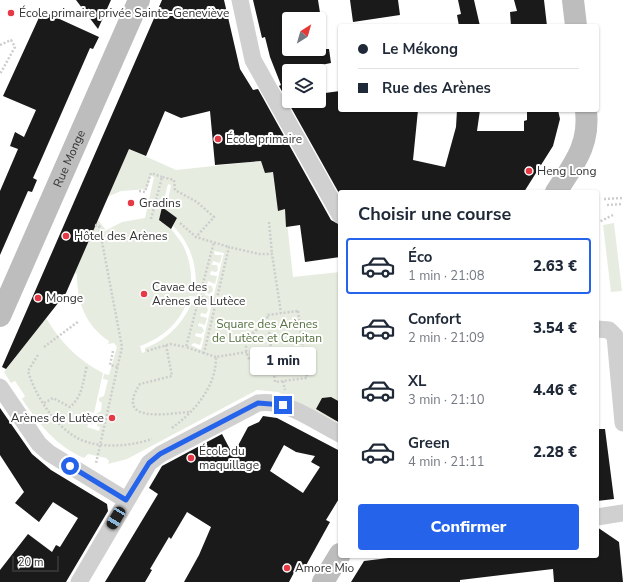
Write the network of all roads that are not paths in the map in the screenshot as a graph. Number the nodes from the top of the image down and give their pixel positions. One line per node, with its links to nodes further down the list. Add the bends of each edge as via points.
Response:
1 (139, 0): 8 (main road, Rue Monge)
2 (240, 0): 7 (street, via 253,60)
3 (573, 0): 4 (main road)
4 (576, 24)
5 (586, 114): 6 (main road, via 587,132 581,151)
6 (557, 190)
7 (338, 211)
8 (0, 316)
9 (601, 329): 11 (street, via 613,332 615,336)
10 (0, 387): 13 (street, via 39,444 49,453)
11 (623, 423)
12 (338, 433): 13 (street, via 283,405 258,403 160,454 149,463)
13 (126, 500): 17 (street)
14 (623, 513): 15 (street)
15 (599, 517)
16 (338, 557): 18 (main road)
17 (79, 582)
18 (323, 582)

